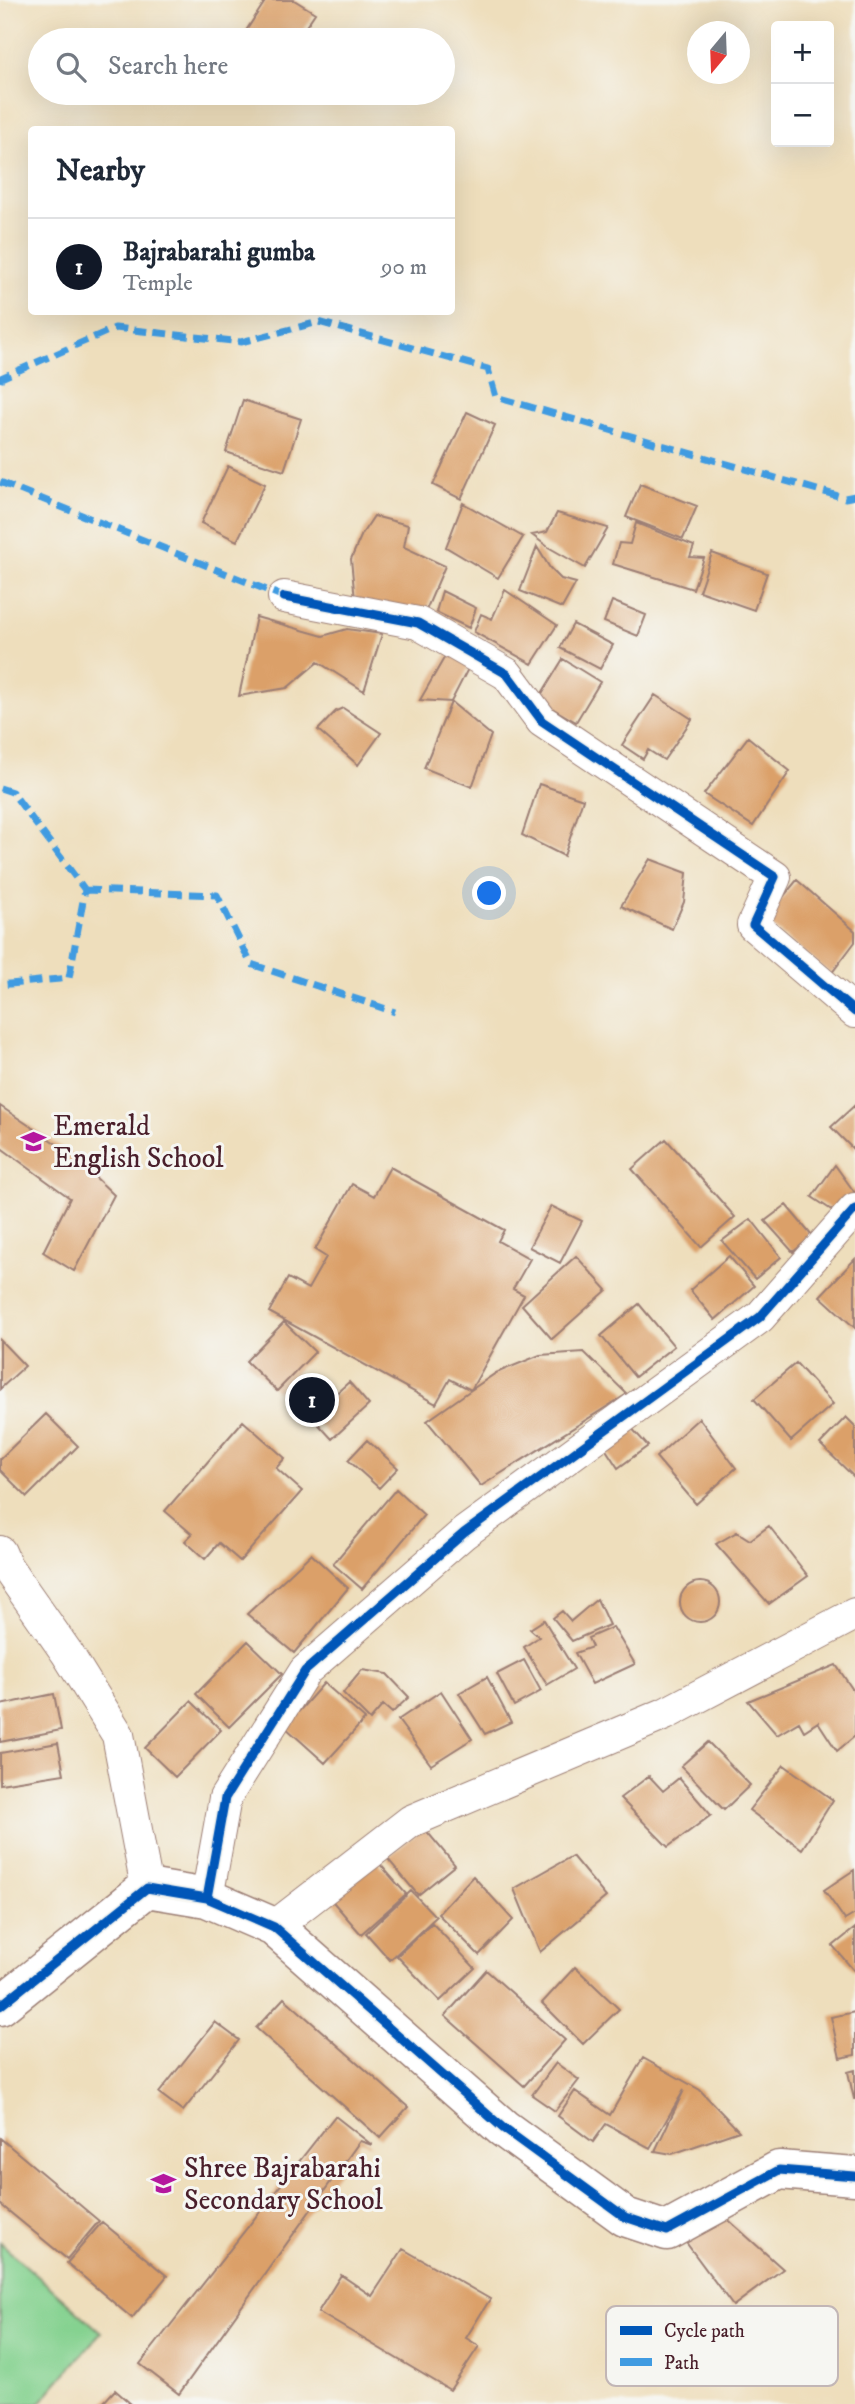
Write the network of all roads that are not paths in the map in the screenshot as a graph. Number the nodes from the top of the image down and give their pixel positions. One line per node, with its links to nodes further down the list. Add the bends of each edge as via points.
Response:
1 (284, 597): 2 (street, via 418,624 507,674 542,722 775,877 753,925)
2 (855, 1012)
3 (855, 1209): 7 (street, via 760,1317 464,1533 305,1671 225,1798)
4 (0, 1552): 6 (street, via 118,1735)
5 (855, 1614): 8 (street, via 665,1714 411,1821)
6 (147, 1888): 7 (street); 9 (street)
7 (207, 1898): 8 (street)
8 (274, 1927): 10 (street, via 503,2128 625,2217 667,2231 779,2170)
9 (0, 2006)
10 (855, 2176)

